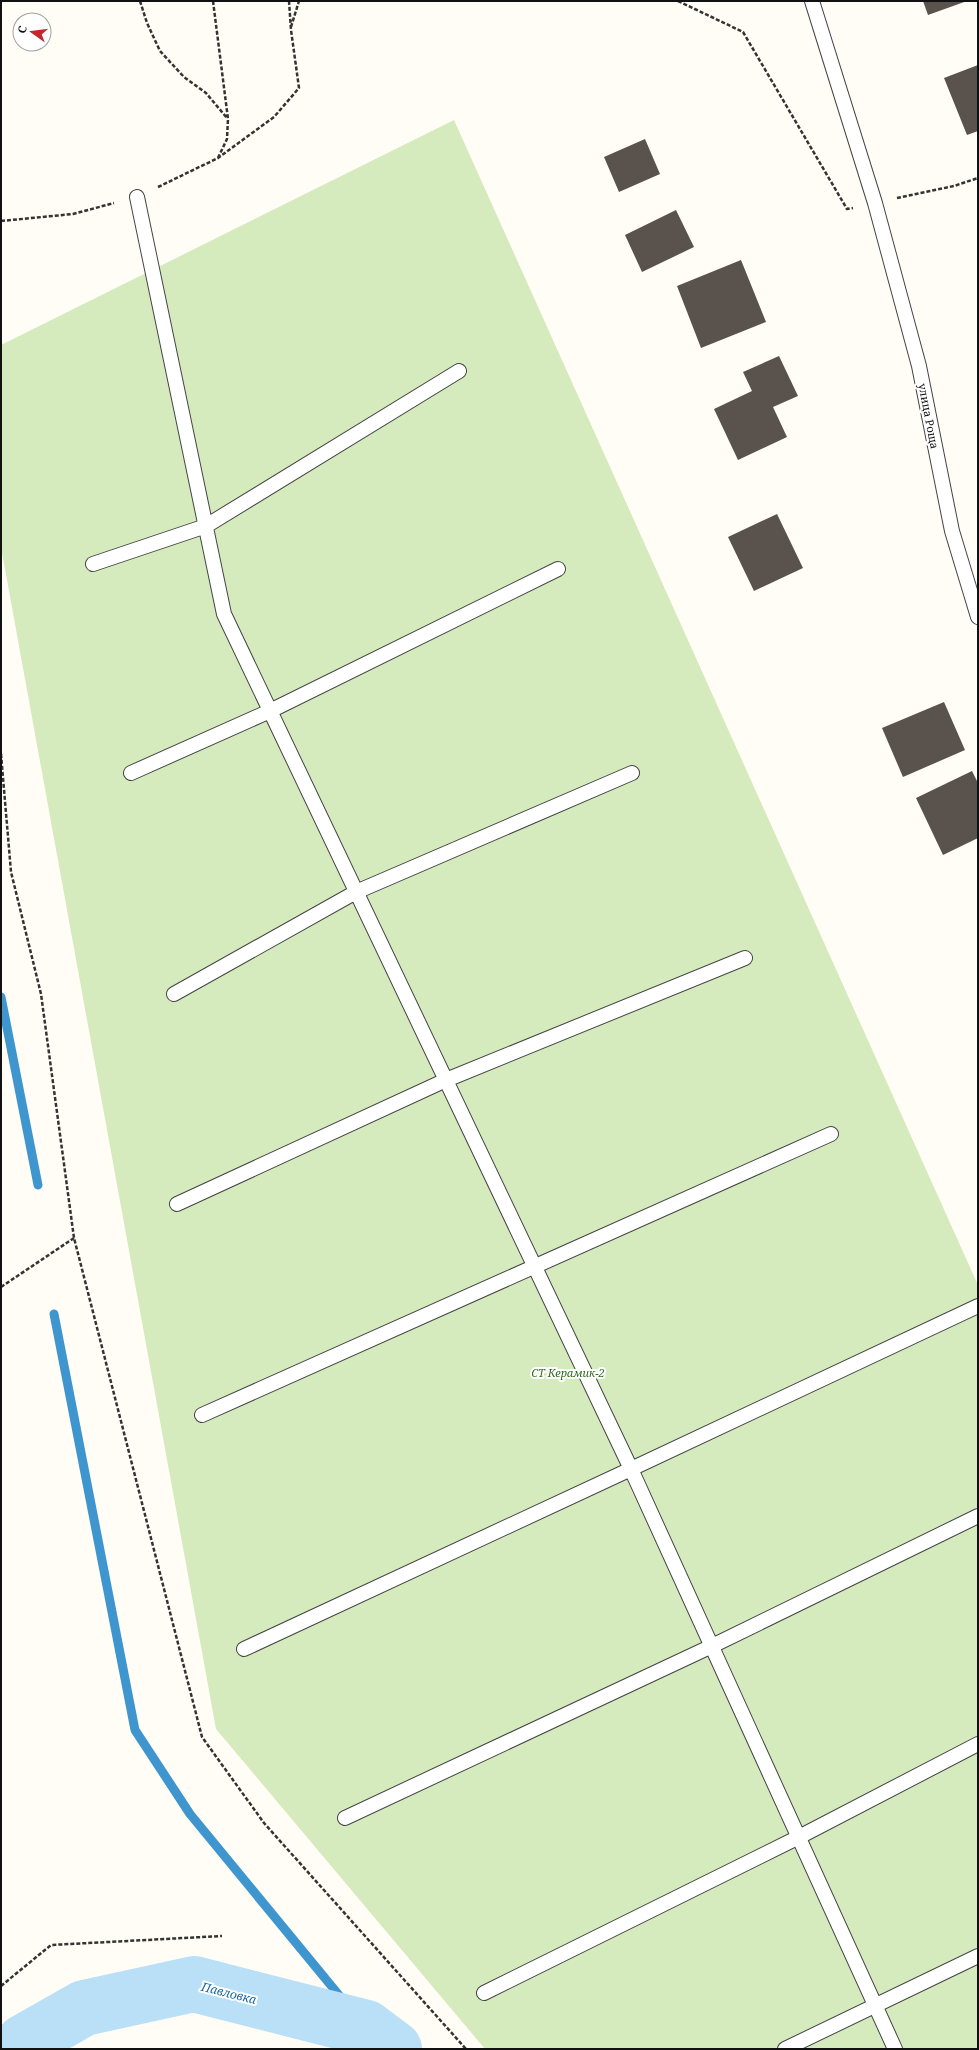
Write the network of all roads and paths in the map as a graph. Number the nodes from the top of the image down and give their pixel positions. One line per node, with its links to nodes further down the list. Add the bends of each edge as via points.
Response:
1 (140, 1): 8 (path, via 160,51 184,77 206,93)
2 (213, 1): 8 (path)
3 (289, 1): 7 (path)
4 (299, 1): 7 (path)
5 (678, 1): 12 (path, via 743,32 847,209)
6 (812, 1): 12 (lane, улица Роща)
7 (291, 30): 9 (path, via 299,88 274,117)
8 (228, 119): 9 (path, via 227,139)
9 (218, 158): 11 (path)
10 (978, 178): 12 (path)
11 (137, 197): 13 (path, via 73,214); 15 (lane)
12 (876, 209): 18 (lane, улица Роща, via 919,366 952,531)
13 (1, 221)
14 (459, 371): 15 (lane)
15 (206, 526): 16 (lane); 19 (lane, via 224,614)
16 (93, 564)
17 (558, 569): 19 (lane)
18 (978, 617)
19 (270, 711): 21 (lane); 23 (lane)
20 (1, 754): 29 (path, via 11,872 41,994)
21 (131, 773)
22 (632, 773): 23 (lane)
23 (356, 892): 25 (lane); 26 (lane)
24 (745, 958): 26 (lane)
25 (174, 994)
26 (446, 1080): 28 (lane); 30 (lane)
27 (831, 1134): 30 (lane)
28 (177, 1204)
29 (74, 1238): 31 (path); 46 (path, via 202,1737 264,1823)
30 (534, 1266): 33 (lane); 34 (lane)
31 (1, 1287)
32 (978, 1306): 34 (lane)
33 (202, 1415)
34 (631, 1469): 36 (lane); 37 (lane)
35 (978, 1516): 36 (lane)
36 (712, 1646): 39 (lane); 40 (lane)
37 (244, 1649)
38 (978, 1744): 40 (lane)
39 (345, 1818)
40 (798, 1837): 44 (lane); 45 (lane)
41 (222, 1936): 43 (path, via 51,1945)
42 (978, 1956): 45 (lane)
43 (1, 1986)
44 (484, 1993)
45 (875, 2005): 47 (lane); 48 (lane)
46 (466, 2049)
47 (785, 2049)
48 (895, 2049)

